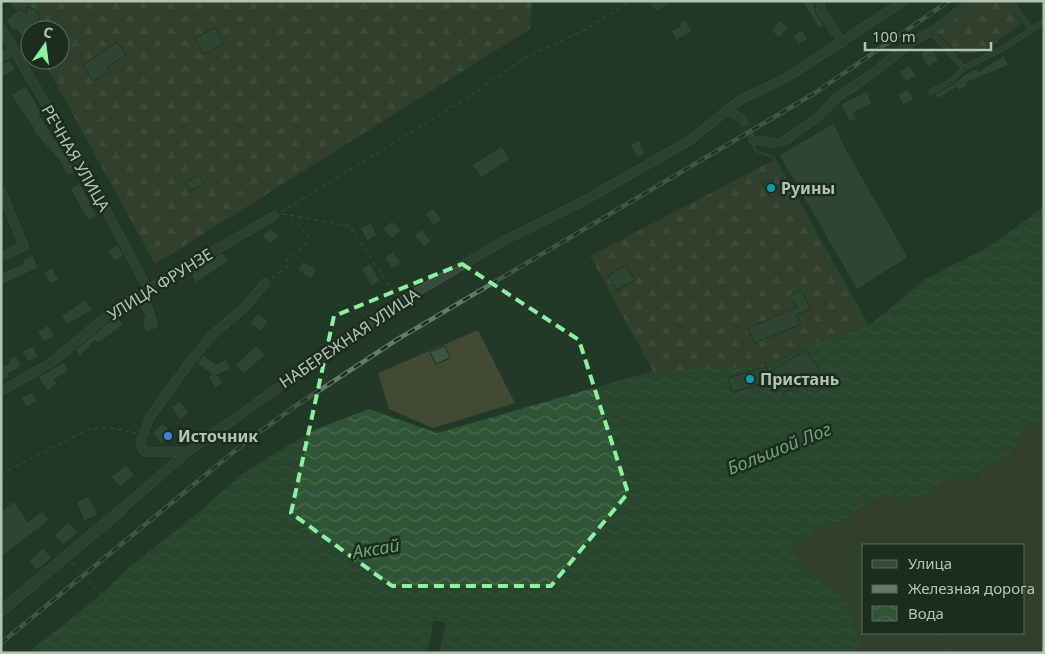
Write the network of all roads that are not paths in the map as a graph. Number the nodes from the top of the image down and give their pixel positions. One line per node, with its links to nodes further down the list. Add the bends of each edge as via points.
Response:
1 (820, 1): 9 (street, via 821,11)
2 (904, 1): 9 (street, НАБЕРЕЖНАЯ УЛИЦА)
3 (973, 1): 8 (street)
4 (1010, 1): 7 (lane)
5 (1044, 21): 7 (lane)
6 (1, 28): 10 (street, РЕЧНАЯ УЛИЦА)
7 (1031, 30): 12 (lane)
8 (932, 32): 12 (lane); 16 (street, via 913,41 784,141)
9 (843, 43): 14 (street, НАБЕРЕЖНАЯ УЛИЦА, via 786,78 740,100)
10 (13, 51): 11 (street); 21 (street, РЕЧНАЯ УЛИЦА, via 83,167)
11 (1, 57)
12 (964, 68): 13 (lane, via 951,81)
13 (931, 92)
14 (729, 110): 15 (street); 23 (street, НАБЕРЕЖНАЯ УЛИЦА, via 689,141 580,203 505,240 400,302)
15 (742, 120)
16 (753, 140)
17 (1, 191): 19 (street, via 24,246)
18 (274, 216): 21 (street, УЛИЦА ФРУНЗЕ)
19 (1, 258)
20 (265, 283): 23 (street, via 245,307 211,336 150,417 142,434 140,444 145,452)
21 (148, 289): 22 (street, УЛИЦА ФРУНЗЕ, via 119,306 52,362)
22 (1, 390)
23 (187, 452): 24 (street, НАБЕРЕЖНАЯ УЛИЦА)
24 (121, 510): 25 (street, НАБЕРЕЖНАЯ УЛИЦА)
25 (1, 611)

